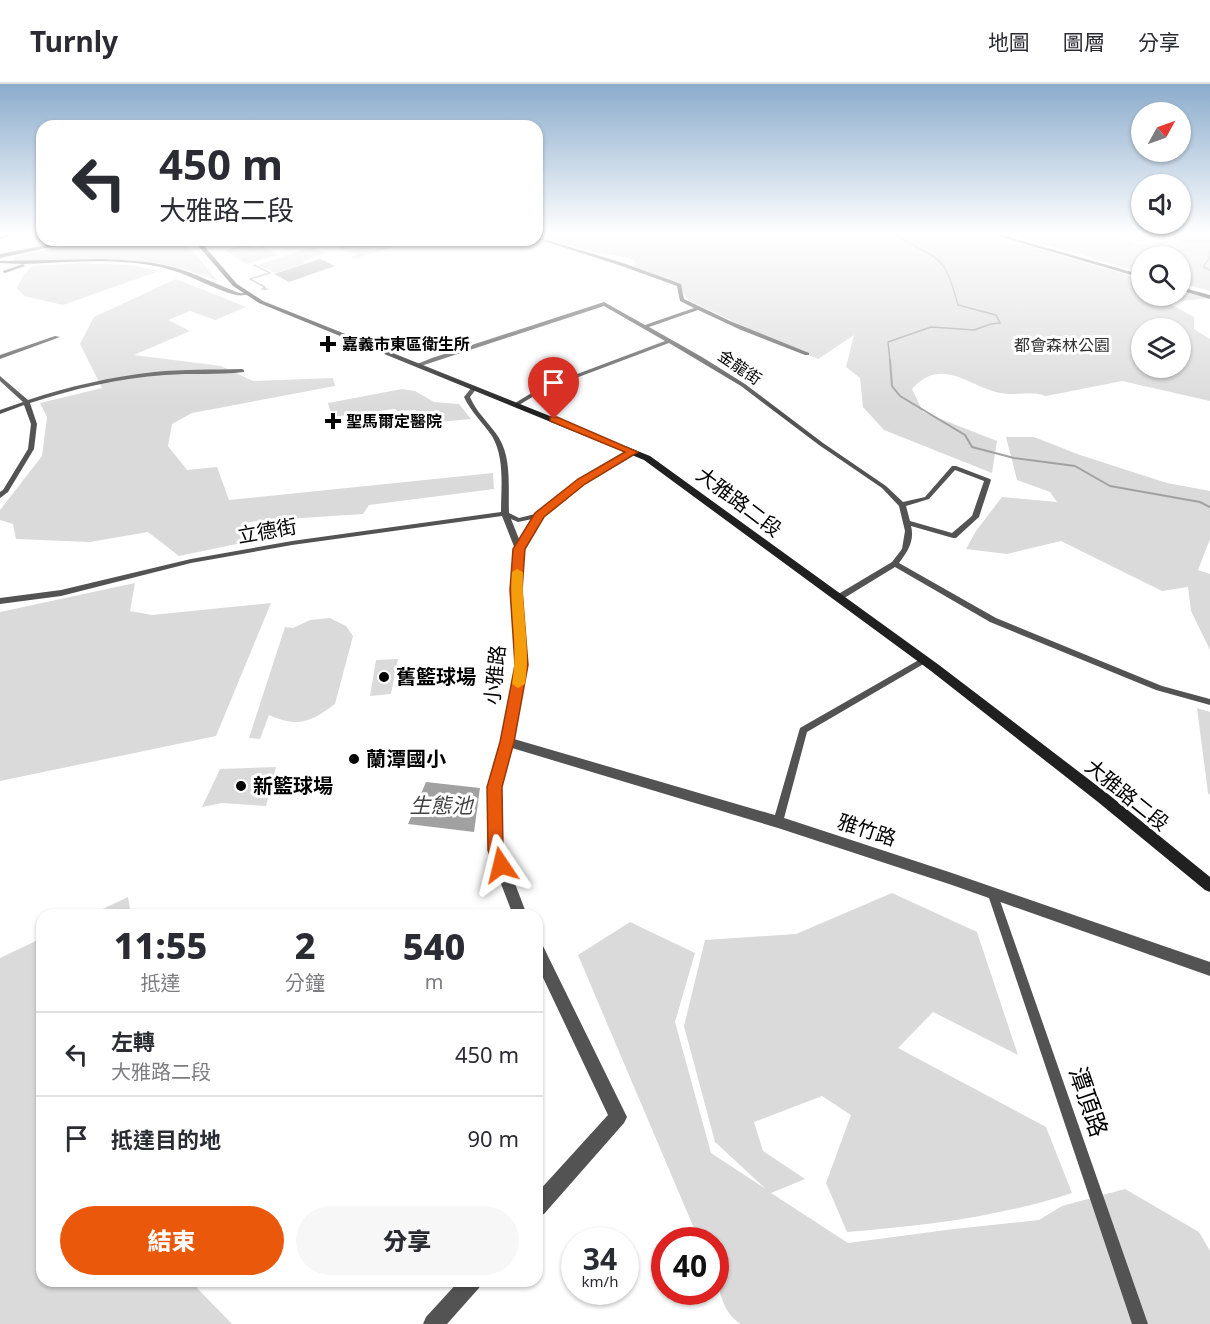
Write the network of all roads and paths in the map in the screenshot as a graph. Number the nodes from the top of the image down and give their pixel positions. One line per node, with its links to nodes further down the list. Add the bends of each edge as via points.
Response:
1 (235, 293): 3 (street)
2 (681, 293): 4 (street, via 682,300)
3 (247, 294): 10 (main road, 大雅路二段)
4 (698, 309): 5 (street); 8 (street)
5 (645, 327): 7 (street, 金龍街); 10 (street, 金龍街, via 604,304)
6 (57, 337): 9 (street)
7 (670, 341): 17 (street, via 542,389); 21 (street, 金龍街, via 743,385 884,487)
8 (807, 354)
9 (0, 357)
10 (419, 365): 14 (main road, 大雅路二段)
11 (242, 371): 16 (street, via 154,374)
12 (0, 378): 13 (street)
13 (9, 385): 15 (street); 16 (street)
14 (474, 388): 17 (main road, 大雅路二段); 22 (street, via 467,397 470,407 500,445)
15 (0, 389)
16 (26, 401): 18 (street); 20 (street, via 34,424 31,449)
17 (517, 404): 19 (main road, 大雅路二段)
18 (0, 412)
19 (633, 452): 23 (street, 小雅路, via 582,482); 27 (main road, 大雅路二段, via 659,465)
20 (0, 496)
21 (902, 505): 24 (street, 金龍街); 24 (street, via 927,498 954,467 988,480 975,517 952,536)
22 (505, 514): 23 (street, 立德街, via 518,520); 25 (street); 28 (street, 立德街, via 292,543 191,561 61,593)
23 (539, 515): 25 (street, 小雅路)
24 (908, 523): 26 (street, 金龍街, via 906,549)
25 (519, 549): 31 (street, 小雅路, via 516,590 522,665)
26 (895, 564): 27 (street); 30 (street, via 993,620 1159,688)
27 (838, 598): 29 (main road, 大雅路二段)
28 (0, 601)
29 (924, 660): 32 (street, via 803,730); 33 (main road, 大雅路二段)
30 (1210, 702)
31 (507, 742): 32 (street, 雅竹路); 35 (street, 小雅路, via 495,787 495,850)
32 (778, 822): 34 (street, 雅竹路)
33 (1210, 886)
34 (993, 895): 37 (street, 雅竹路); 41 (street, 潭頂路)
35 (518, 909)
36 (543, 961): 38 (street, via 618,1117)
37 (1210, 969)
38 (543, 1200)
39 (467, 1287): 40 (street)
40 (433, 1324)
41 (1140, 1324)

